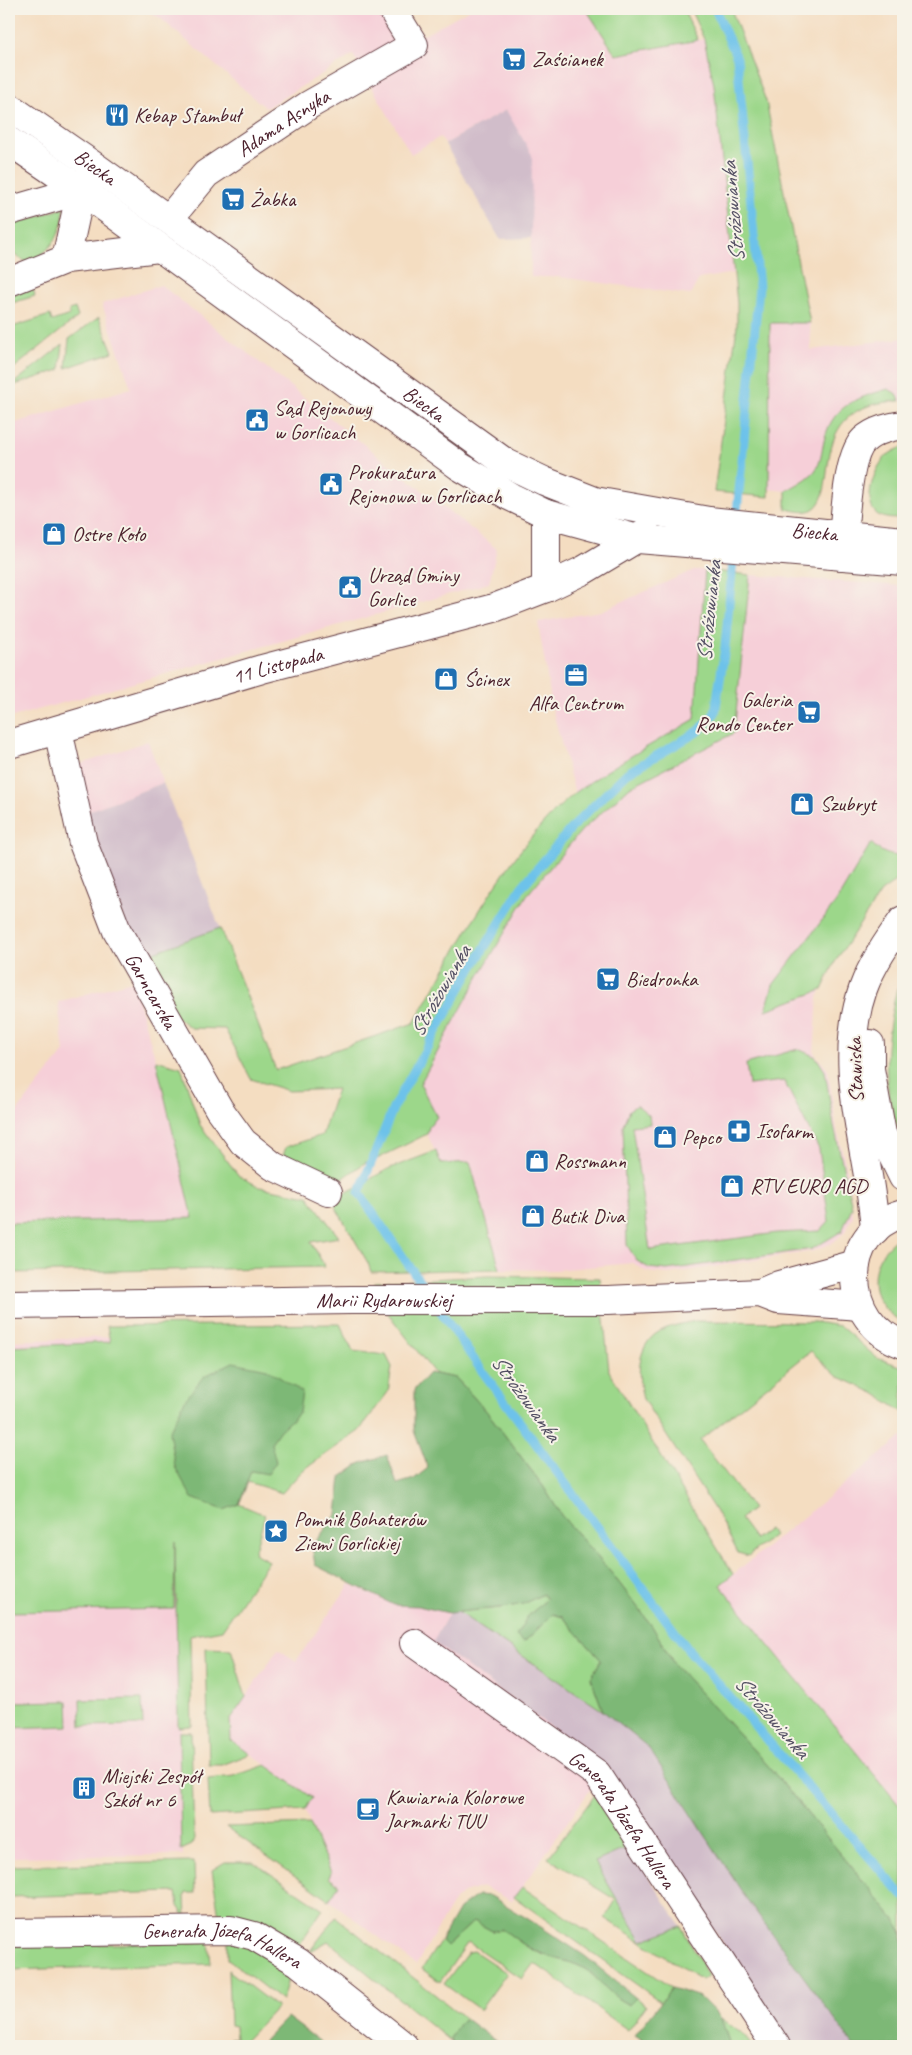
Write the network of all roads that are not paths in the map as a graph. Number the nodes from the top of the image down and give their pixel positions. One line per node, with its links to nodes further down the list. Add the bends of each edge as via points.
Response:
1 (392, 9): 7 (street, Adama Asnyka, via 414,45 309,105 206,174)
2 (9, 107): 4 (street, Biecka)
3 (9, 141): 5 (street, Biecka)
4 (97, 168): 5 (street); 7 (street, Biecka)
5 (80, 190): 6 (street); 8 (street, Biecka); 9 (street)
6 (9, 211)
7 (169, 219): 13 (street, Biecka, via 506,463 595,501)
8 (159, 248): 9 (street); 12 (street, Biecka, via 459,466)
9 (66, 259): 10 (street)
10 (9, 282)
11 (903, 425): 17 (street, via 886,427 864,440 851,467)
12 (546, 514): 15 (street, Biecka); 19 (street)
13 (671, 514): 14 (street, Biecka); 15 (street, 11 Listopada)
14 (708, 533): 15 (street, Biecka); 17 (street, Biecka)
15 (638, 539): 19 (street, 11 Listopada)
16 (903, 541): 17 (street, Biecka)
17 (842, 545): 18 (street, Biecka)
18 (903, 562)
19 (546, 588): 20 (street, 11 Listopada, via 494,608 262,669)
20 (58, 730): 21 (street, 11 Listopada); 25 (street, Garncarska, via 83,843 117,931 219,1109 242,1142 272,1166)
21 (9, 744)
22 (903, 920): 27 (street, Stawiska, via 863,988 854,1026 851,1064 855,1102)
23 (903, 946): 24 (street, Stawiska, via 875,1005 870,1032 870,1069 882,1134)
24 (903, 1177)
25 (328, 1192)
26 (903, 1214): 27 (street)
27 (876, 1230): 28 (street, via 866,1242)
28 (856, 1264): 29 (street, Marii Rydarowskiej, via 778,1284); 31 (street, via 855,1290)
29 (760, 1293): 30 (street, Marii Rydarowskiej, via 608,1300); 31 (street, Marii Rydarowskiej, via 778,1300)
30 (9, 1305)
31 (860, 1306): 32 (street, via 878,1330)
32 (903, 1344)
33 (414, 1644): 36 (street, Generała Józefa Hallera, via 597,1774)
34 (9, 1933): 35 (street, Generała Józefa Hallera, via 231,1930 254,1936 298,1962)
35 (404, 2046)
36 (776, 2046)

